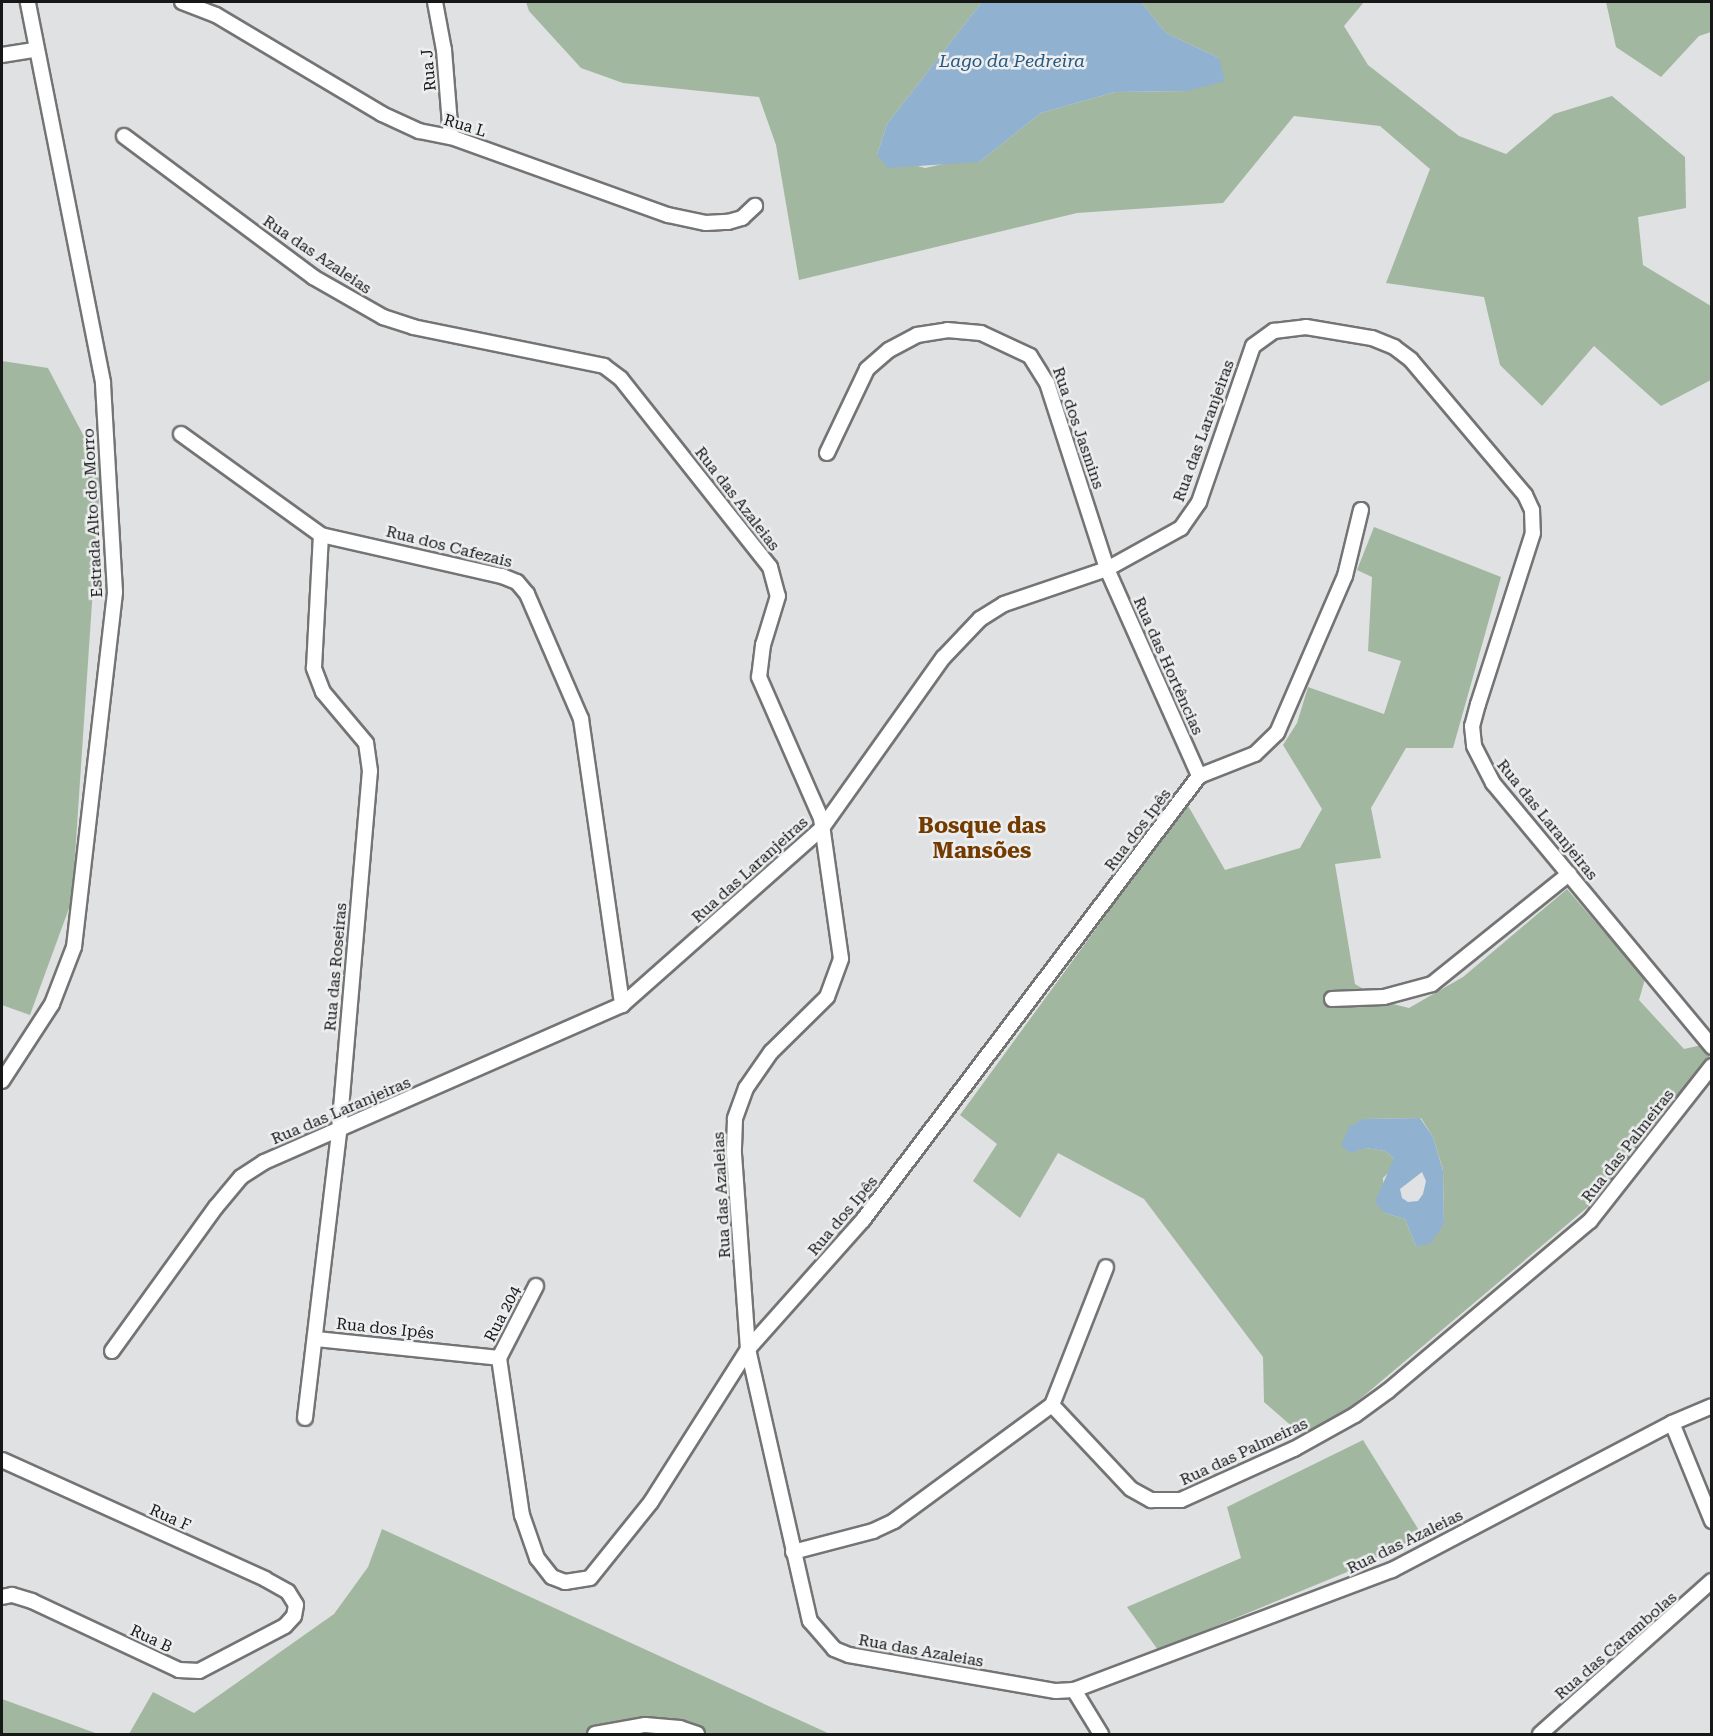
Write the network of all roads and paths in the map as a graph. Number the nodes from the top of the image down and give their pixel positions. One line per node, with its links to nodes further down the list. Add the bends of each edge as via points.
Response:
1 (28, 2): 4 (street, Estrada Alto do Morro)
2 (182, 2): 7 (street, Rua L, via 216,15 382,114 419,131)
3 (435, 2): 7 (street, Rua J, via 444,50)
4 (34, 50): 5 (street); 21 (street, Estrada Alto do Morro, via 103,382 115,592 74,947 52,1004)
5 (2, 54)
6 (123, 136): 15 (street, Rua das Azaleias, via 314,277 383,317 413,327 588,360 621,379 770,567 778,596 763,645 759,677)
7 (451, 137): 8 (street, Rua L, via 668,215 706,223 728,222 742,218)
8 (755, 206)
9 (181, 434): 12 (street, Rua dos Cafezais)
10 (827, 453): 13 (street, Rua dos Jasmins, via 867,369 889,350 932,331 972,332 1002,340 1019,348 1040,367)
11 (1360, 510): 14 (street, via 1345,576 1277,733 1255,754)
12 (321, 535): 18 (street, Rua dos Cafezais, via 502,576 517,582 527,594 581,719); 22 (street, Rua das Roseiras, via 314,651 317,681 359,733 370,754)
13 (1107, 569): 14 (street, Rua das Hortências); 15 (street, Rua das Laranjeiras, via 1004,604 964,633); 16 (street, Rua das Laranjeiras, via 1168,538 1190,517 1253,346 1262,337 1274,331 1306,327 1372,338 1394,347 1411,360 1525,495 1532,510 1533,533 1472,726 1474,746 1493,783)
14 (1199, 776): 26 (street, Rua dos Ipês, via 863,1220)
15 (822, 828): 18 (street, Rua das Laranjeiras); 26 (street, Rua das Azaleias, via 840,941 837,979 827,997 771,1052 746,1088 735,1119)
16 (1569, 874): 17 (street, via 1432,984 1384,997); 19 (street, Rua das Laranjeiras)
17 (1332, 999)
18 (622, 1005): 22 (street, Rua das Laranjeiras)
19 (1712, 1047)
20 (1712, 1066): 29 (street, Rua das Palmeiras, via 1590,1221 1388,1390 1355,1415 1294,1449 1181,1500 1151,1500 1131,1489)
21 (2, 1081)
22 (339, 1132): 25 (street, Rua das Roseiras); 27 (street, Rua das Laranjeiras, via 264,1162 242,1177 216,1206)
23 (1106, 1267): 29 (street)
24 (536, 1286): 28 (street, Rua 204)
25 (316, 1339): 28 (street, Rua dos Ipês); 31 (street, Rua das Roseiras)
26 (748, 1348): 28 (street, Rua dos Ipês, via 617,1550 590,1578 578,1582 558,1579 544,1570 522,1515); 35 (street, Rua das Azaleias)
27 (112, 1351)
28 (499, 1358)
29 (1052, 1406): 35 (street, via 894,1521 873,1531)
30 (1712, 1406): 32 (street, Rua das Azaleias)
31 (305, 1418)
32 (1672, 1423): 34 (street); 39 (street, Rua das Azaleias, via 1392,1570)
33 (2, 1460): 38 (street, Rua F, via 288,1592 296,1605 294,1616)
34 (1712, 1521)
35 (793, 1552): 39 (street, Rua das Azaleias, via 810,1621 834,1649 849,1655 1056,1691)
36 (1712, 1581): 43 (street, Rua das Carambolas)
37 (2, 1597): 38 (street, Rua B, via 32,1600 179,1670 199,1671)
38 (285, 1626)
39 (1074, 1690): 42 (street)
40 (595, 1734): 41 (street, via 645,1725 680,1728)
41 (697, 1734)
42 (1101, 1734)
43 (1540, 1734)

